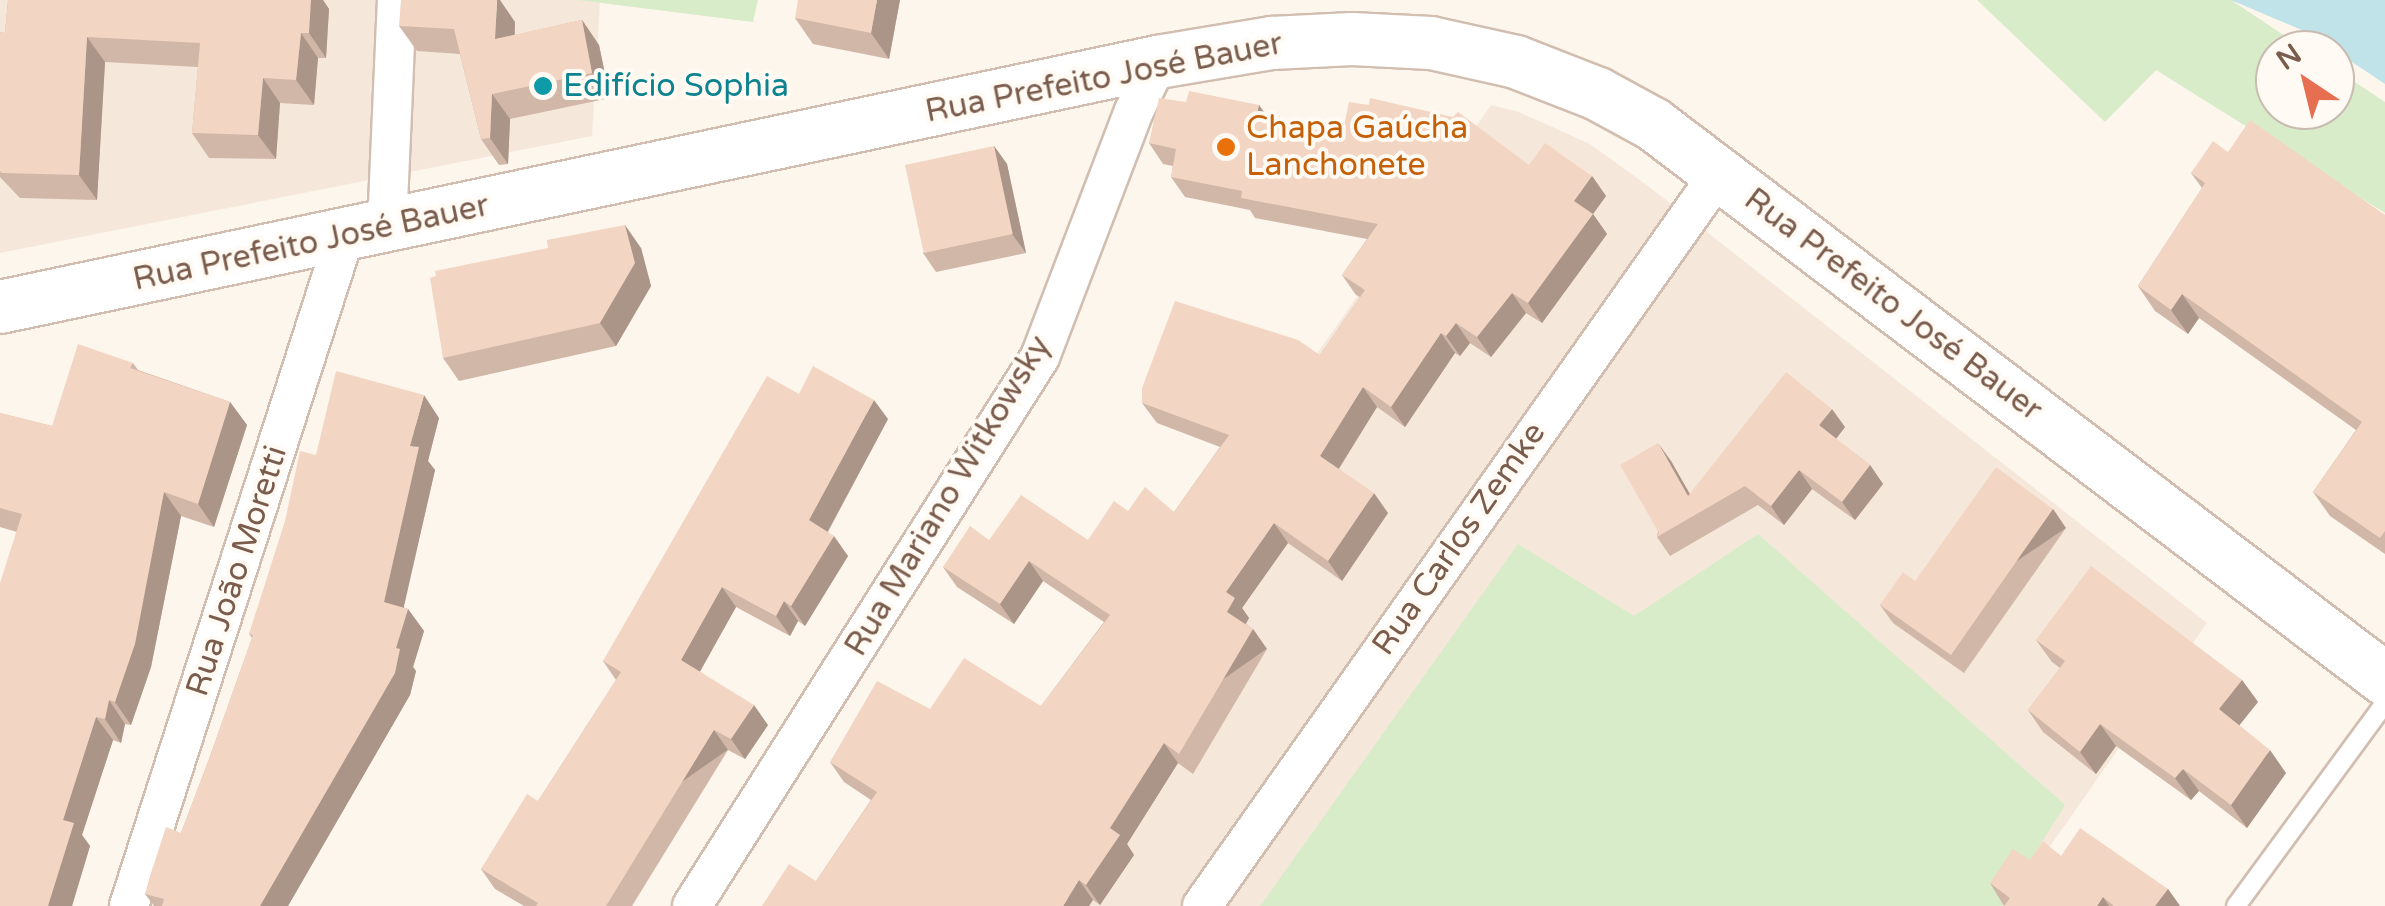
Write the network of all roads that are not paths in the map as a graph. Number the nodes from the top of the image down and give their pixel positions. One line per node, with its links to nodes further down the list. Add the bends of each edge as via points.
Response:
1 (398, 0): 4 (street, Rua João Moretti)
2 (1158, 62): 3 (street, Rua Prefeito José Bauer, via 1272,43 1431,43 1516,62 1598,94 1653,124); 4 (street, Rua Prefeito José Bauer); 9 (street, Rua Mariano Witkowsky, via 1040,356)
3 (1719, 174): 6 (street, Rua Prefeito José Bauer); 10 (street, Rua Carlos Zemke)
4 (366, 231): 5 (street, Rua Prefeito José Bauer); 8 (street, Rua João Moretti)
5 (0, 307)
6 (2385, 678)
7 (2385, 704): 11 (lane)
8 (129, 906)
9 (692, 906)
10 (1202, 906)
11 (2236, 906)

